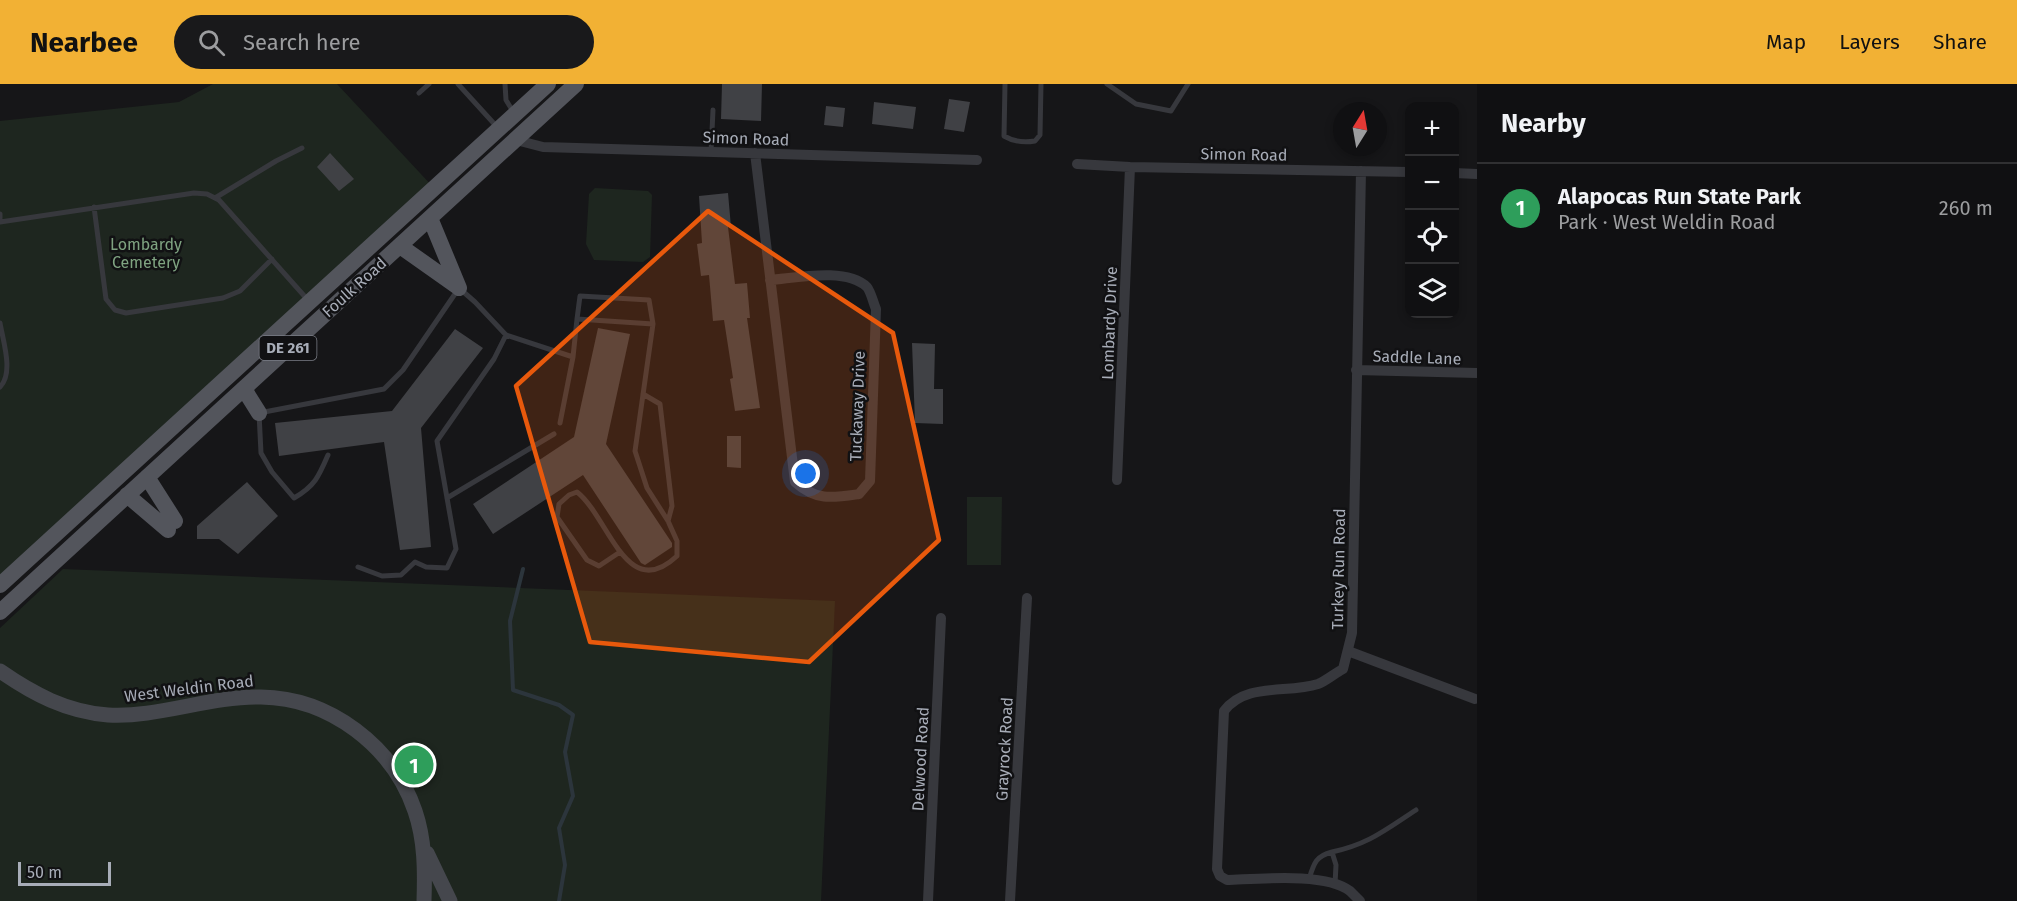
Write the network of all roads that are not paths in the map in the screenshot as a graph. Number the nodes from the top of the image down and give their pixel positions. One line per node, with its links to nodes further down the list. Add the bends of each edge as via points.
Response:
1 (429, 84): 10 (lane)
2 (458, 84): 13 (lane)
3 (505, 84): 12 (lane, via 506,100)
4 (548, 84): 12 (main road, Foulk Road / DE 261)
5 (576, 84): 14 (main road, Foulk Road / DE 261)
6 (1005, 84): 7 (lane, via 1004,135 1026,143 1040,135)
7 (1041, 84)
8 (1107, 84): 9 (lane, via 1136,104 1172,111)
9 (1188, 84)
10 (419, 93)
11 (713, 110): 16 (lane)
12 (515, 115): 13 (main road, Foulk Road / DE 261)
13 (499, 129): 33 (main road, Foulk Road / DE 261)
14 (516, 140): 16 (street, Simon Road, via 543,147); 28 (main road, Foulk Road / DE 261)
15 (302, 148): 25 (lane)
16 (711, 152): 17 (street, Simon Road)
17 (755, 153): 18 (street, Simon Road); 31 (street, Tuckaway Drive)
18 (977, 160)
19 (1077, 164): 20 (street, Simon Road)
20 (1130, 167): 21 (street, Simon Road); 50 (street, Lombardy Drive)
21 (1361, 171): 22 (street, Simon Road); 40 (street, Turkey Run Road)
22 (1405, 172)
23 (1459, 173): 24 (street)
24 (1477, 174)
25 (215, 198): 26 (lane, via 194,193); 30 (lane)
26 (94, 207): 27 (lane); 30 (lane, via 106,298 115,310 126,313 223,298 240,291)
27 (0, 218)
28 (430, 218): 29 (main road, Foulk Road / DE 261); 32 (main road)
29 (400, 246): 32 (main road); 34 (main road, Foulk Road / DE 261)
30 (272, 259): 33 (lane)
31 (770, 280): 31 (street, Tuckaway Drive, via 795,482 808,493 835,497 859,494 870,481 876,309 868,288 833,275)
32 (459, 288): 38 (lane); 45 (lane, via 403,370 384,389)
33 (310, 302): 34 (street); 56 (main road, Foulk Road / DE 261)
34 (323, 316): 43 (main road, Foulk Road / DE 261)
35 (577, 319): 37 (lane); 37 (lane, via 580,296 649,300); 39 (lane)
36 (0, 323): 42 (lane, via 7,372)
37 (653, 324): 44 (lane)
38 (506, 335): 39 (lane); 52 (lane, via 494,359 437,441)
39 (573, 357): 46 (lane)
40 (1356, 370): 41 (street, Saddle Lane); 60 (street, Turkey Run Road, via 1353,633)
41 (1477, 374)
42 (0, 387)
43 (244, 389): 45 (main road); 49 (main road, Foulk Road / DE 261)
44 (643, 394): 53 (lane, via 634,451 647,488); 53 (lane, via 660,404 672,506)
45 (259, 413): 48 (lane, via 261,453 294,498 310,489)
46 (560, 423)
47 (554, 434): 52 (lane)
48 (328, 455)
49 (147, 477): 51 (main road, Foulk Road / DE 261); 51 (main road, via 171,525)
50 (1117, 480)
51 (128, 495): 58 (main road, Foulk Road / DE 261)
52 (447, 498): 55 (lane, via 456,549 447,568 415,562 401,575 382,576)
53 (668, 521): 54 (lane, via 677,541 677,556 665,566 652,571 636,568)
54 (620, 552): 54 (lane, via 586,499 577,492 559,504 557,517 587,560 599,566)
55 (358, 567)
56 (0, 585)
57 (1027, 598): 71 (street, Grayrock Road)
58 (0, 612)
59 (941, 618): 70 (street, Delwood Road)
60 (1348, 651): 62 (street); 66 (street, Turkey Run Road, via 1342,669 1319,684 1252,693 1237,699 1224,711 1217,869 1220,876 1227,880)
61 (0, 671): 64 (street, West Weldin Road, via 46,699 108,715 220,699 284,698 308,704 350,725 373,743 403,783)
62 (1475, 699)
63 (1416, 810): 65 (lane, via 1368,841)
64 (423, 845): 68 (street, West Weldin Road); 69 (street, West Weldin Road)
65 (1332, 852): 66 (lane, via 1317,860); 67 (lane)
66 (1309, 879): 67 (street, Turkey Run Road)
67 (1335, 884): 72 (street, Turkey Run Road)
68 (424, 901)
69 (450, 901)
70 (928, 901)
71 (1010, 901)
72 (1360, 901)

